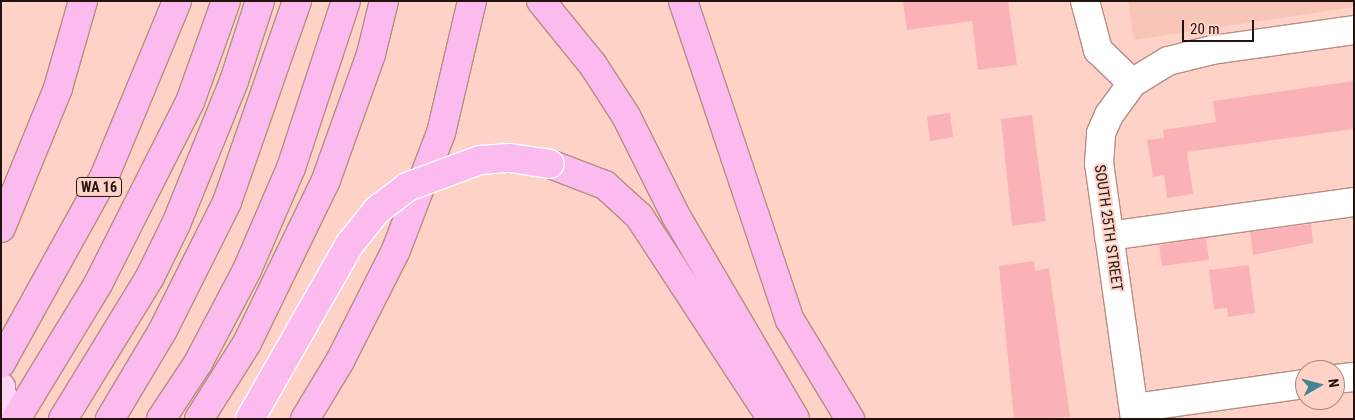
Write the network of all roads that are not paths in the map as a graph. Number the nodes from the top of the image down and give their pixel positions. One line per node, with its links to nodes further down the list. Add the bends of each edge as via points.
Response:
1 (83, 1): 15 (highway, via 58,88)
2 (176, 1): 17 (highway, WA 16, via 105,175)
3 (226, 1): 22 (highway, via 190,102 103,276)
4 (260, 1): 23 (highway, via 234,81 150,277)
5 (297, 1): 24 (highway, via 227,202 162,330)
6 (346, 1): 25 (highway, via 291,168 247,270 198,363)
7 (384, 1): 26 (highway, via 371,54 326,180 247,343)
8 (472, 1): 28 (highway, via 441,134 396,250)
9 (541, 1): 30 (highway, via 593,65 626,116 676,216)
10 (683, 1): 31 (highway, via 790,320)
11 (1085, 1): 13 (street, via 1098,50)
12 (1354, 30): 13 (street, via 1187,55 1146,72)
13 (1132, 83): 16 (street, SOUTH 25TH STREET, via 1110,115 1100,140)
14 (1354, 202): 16 (street)
15 (1, 228)
16 (1109, 236): 20 (street, SOUTH 25TH STREET)
17 (1, 362)
18 (1295, 386): 20 (street)
19 (1, 388): 21 (main road)
20 (1134, 414)
21 (6, 419)
22 (16, 419)
23 (63, 419)
24 (110, 419)
25 (161, 419)
26 (199, 419)
27 (250, 419): 29 (highway, bridge, via 350,244 377,210 406,187 480,160 510,158 550,164 605,185 639,216)
28 (305, 419)
29 (772, 419)
30 (795, 419)
31 (850, 419)

